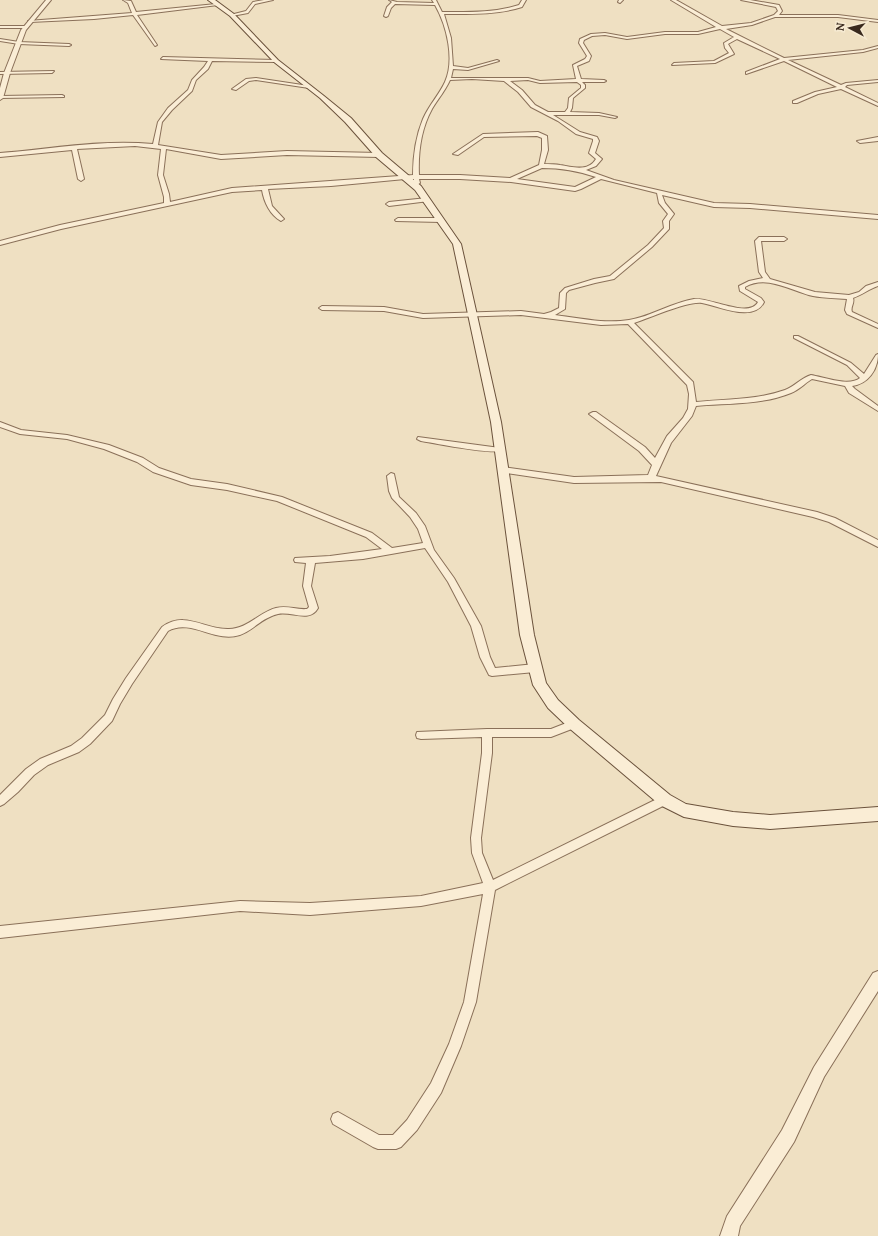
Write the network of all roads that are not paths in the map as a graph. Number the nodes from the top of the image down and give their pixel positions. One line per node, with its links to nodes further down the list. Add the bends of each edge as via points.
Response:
1 (49, 0): 15 (street)
2 (125, 0): 11 (street, via 130,2)
3 (271, 0): 12 (street, via 254,2 249,11)
4 (524, 0): 10 (street, via 521,6 514,8)
5 (672, 0): 19 (street)
6 (743, 0): 14 (street, via 778,6 780,9)
7 (213, 2): 11 (street); 12 (main road)
8 (393, 2): 9 (street); 13 (street)
9 (435, 2): 10 (street)
10 (442, 13): 32 (street, via 448,34)
11 (134, 14): 15 (street); 24 (street)
12 (232, 15): 29 (main road)
13 (386, 16)
14 (775, 16): 16 (street, via 838,16); 19 (street, via 752,24)
15 (30, 21): 18 (street)
16 (878, 21)
17 (0, 27): 18 (street)
18 (26, 27): 22 (street)
19 (720, 28): 20 (street); 39 (street, via 698,34 665,33 627,38 605,34 587,36 581,43 589,56 587,60 574,66)
20 (737, 36): 28 (street); 31 (street, via 726,43 732,53 718,61)
21 (0, 40): 22 (street)
22 (19, 43): 23 (street); 35 (street)
23 (69, 45)
24 (155, 45)
25 (878, 47): 28 (street)
26 (163, 58): 27 (street)
27 (210, 60): 29 (street); 54 (street, via 194,80 190,90 160,122)
28 (783, 60): 36 (street); 43 (street)
29 (276, 61): 42 (main road)
30 (497, 61): 32 (street, via 468,69)
31 (674, 64)
32 (451, 67): 37 (street)
33 (52, 72): 35 (street)
34 (0, 73): 35 (street)
35 (7, 73): 46 (street)
36 (748, 73)
37 (449, 79): 38 (street); 65 (street, via 428,112 419,141)
38 (506, 80): 39 (street); 50 (street, via 533,106)
39 (579, 81): 40 (street); 49 (street, via 583,88 571,98)
40 (604, 81)
41 (878, 81): 43 (street, via 853,83)
42 (309, 87): 44 (street, via 256,79 248,80); 59 (main road, via 348,120)
43 (840, 88): 47 (street); 48 (street)
44 (234, 89)
45 (62, 96): 46 (street)
46 (0, 97)
47 (795, 102)
48 (878, 105)
49 (567, 112): 50 (street); 51 (street)
50 (547, 113): 61 (street, via 578,133 595,138 592,153 599,161)
51 (615, 117)
52 (878, 139): 53 (street)
53 (860, 141)
54 (155, 146): 55 (street, via 103,145); 56 (street)
55 (74, 148): 58 (street); 63 (street)
56 (164, 148): 59 (street, via 221,157 287,153); 69 (street, via 161,166)
57 (456, 154): 60 (street, via 483,136 542,135 546,139 546,144)
58 (0, 155)
59 (380, 155): 65 (main road)
60 (541, 166): 61 (street); 64 (street)
61 (581, 170): 62 (street)
62 (600, 177): 64 (street, via 575,189); 67 (street)
63 (81, 180)
64 (511, 180): 65 (street, via 460,177)
65 (413, 181): 66 (street); 68 (main road)
66 (265, 189): 69 (street, via 227,191); 72 (street, via 265,197 272,211)
67 (659, 192): 71 (street, via 714,205); 83 (street, via 671,216 666,221 667,228 650,246 612,278 567,289 563,293 562,309 553,314)
68 (426, 200): 70 (street); 74 (main road)
69 (167, 203): 77 (street)
70 (389, 204)
71 (875, 217): 75 (street)
72 (281, 219)
73 (398, 220): 74 (street)
74 (441, 220): 82 (main road, via 457,244)
75 (878, 223)
76 (784, 239): 78 (street, via 763,238 758,241 762,272)
77 (0, 243)
78 (768, 280): 80 (street, via 814,294); 84 (street, via 742,286 742,290 761,302 752,310 694,301)
79 (878, 284): 80 (street)
80 (850, 297): 85 (street, via 852,301 849,313)
81 (322, 308): 82 (street, via 384,309 423,316)
82 (473, 315): 83 (street); 95 (main road)
83 (539, 315): 84 (street, via 601,323)
84 (630, 322): 90 (street, via 690,384)
85 (878, 326)
86 (796, 337): 88 (street, via 849,364)
87 (878, 356): 88 (street)
88 (864, 379): 89 (street)
89 (847, 384): 90 (street, via 811,377 781,394); 91 (street, via 852,391)
90 (694, 404): 96 (street, via 687,418 670,438)
91 (878, 409)
92 (593, 414): 96 (street, via 642,449)
93 (0, 424): 102 (street, via 20,432 67,437 106,447 140,460 156,470 191,482 227,487 279,500 369,535)
94 (421, 439): 95 (street)
95 (500, 450): 97 (main road)
96 (656, 464): 99 (street)
97 (502, 470): 99 (street, via 574,480); 105 (main road, via 527,635)
98 (391, 476): 101 (street, via 396,498 422,528)
99 (651, 478): 100 (street, via 814,514 832,520)
100 (878, 544)
101 (427, 545): 102 (street); 105 (street, via 476,626 492,672)
102 (390, 550): 104 (street)
103 (298, 560): 104 (street)
104 (311, 560): 110 (street, via 307,586 314,608 312,611 275,612 263,616 247,629 228,634 183,623 173,624 165,629 133,674 109,718 97,731 75,749 44,762 30,772)
105 (535, 668): 106 (main road, via 540,685 553,704)
106 (574, 724): 107 (street, via 551,733); 109 (main road)
107 (487, 733): 108 (street); 112 (street, via 487,753 476,838 477,853)
108 (421, 735)
109 (665, 800): 111 (main road, via 684,810 733,819 770,822); 112 (street)
110 (0, 801)
111 (878, 814)
112 (490, 887): 113 (street, via 421,901 310,909 240,906); 115 (street, via 470,1002 455,1046 436,1088 412,1125 396,1142 378,1142)
113 (0, 932)
114 (878, 978): 116 (street, via 819,1072 788,1136 733,1222)
115 (338, 1119)
116 (729, 1236)

